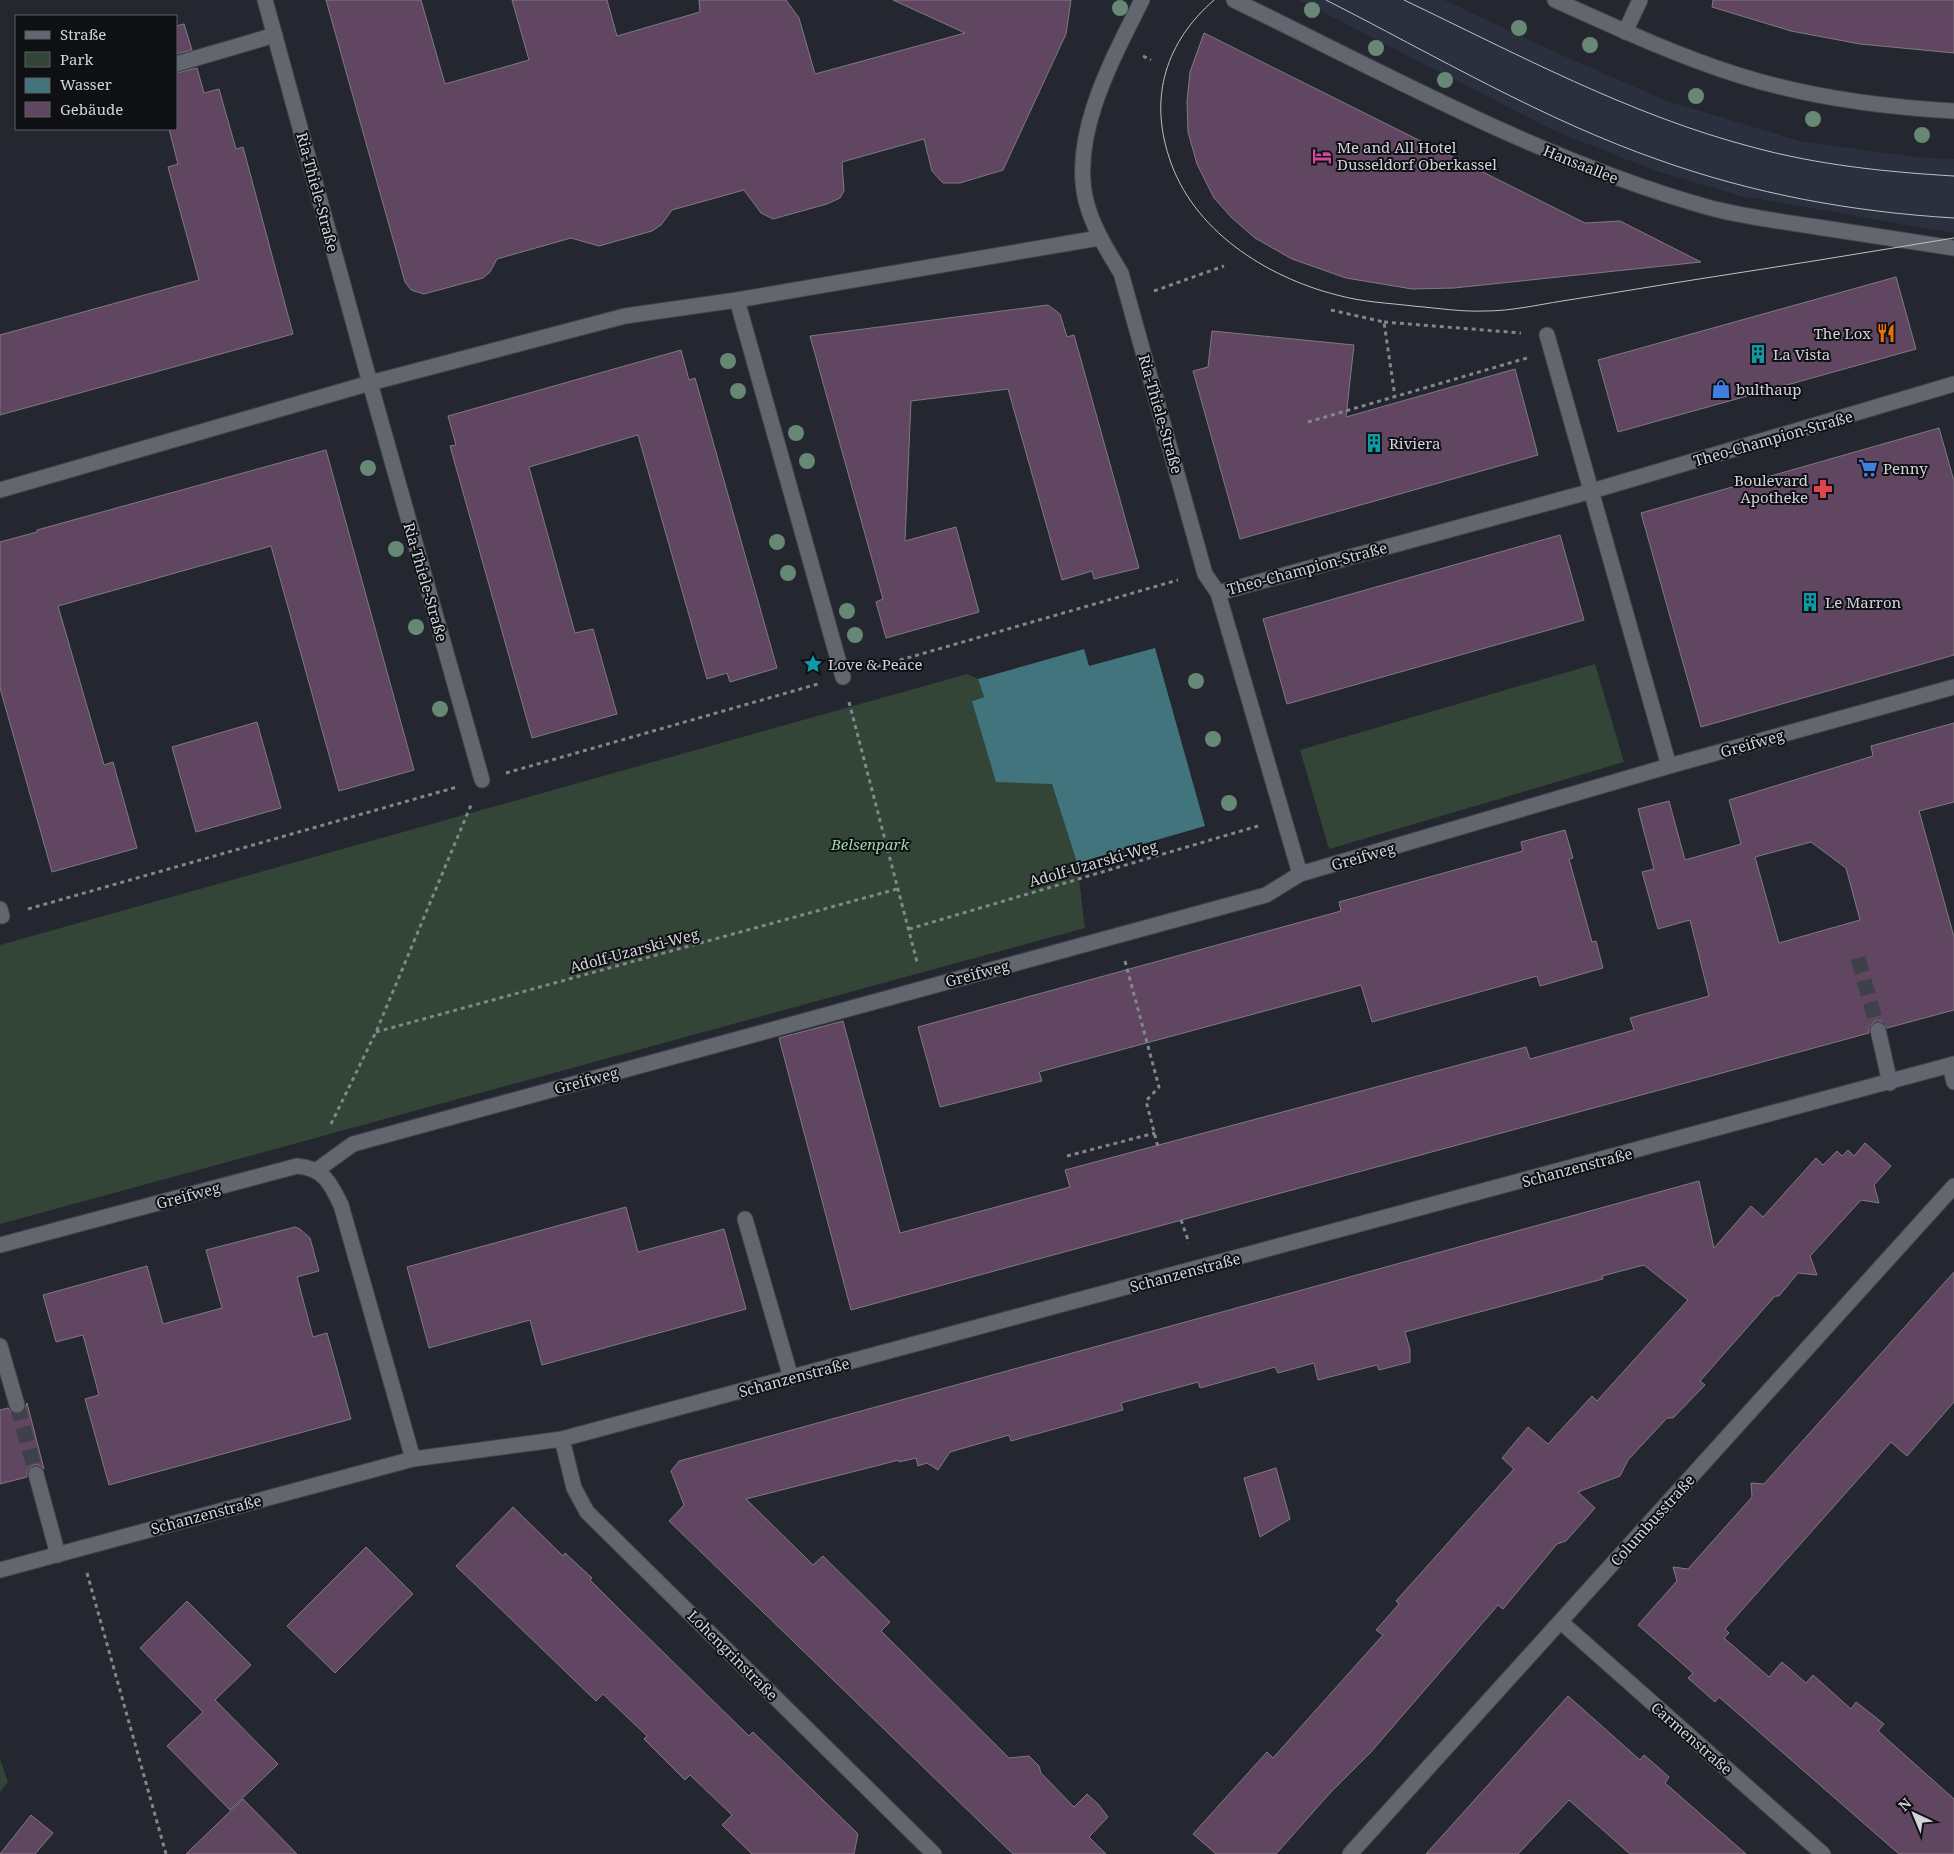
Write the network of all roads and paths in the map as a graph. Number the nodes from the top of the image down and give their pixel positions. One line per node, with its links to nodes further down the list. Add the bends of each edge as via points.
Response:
1 (265, 0): 7 (street, Ria-Thiele-Straße)
2 (1142, 0): 10 (street, Ria-Thiele-Straße, via 1090,120 1082,160 1086,200)
3 (1234, 0): 11 (street, Hansaallee, via 1487,124 1623,181 1757,218)
4 (1556, 0): 6 (street)
5 (1640, 0): 6 (street)
6 (1625, 32): 9 (street, via 1738,75 1787,88 1858,102)
7 (276, 35): 8 (street); 19 (street, Ria-Thiele-Straße)
8 (178, 63)
9 (1954, 110)
10 (1099, 238): 13 (street); 14 (street, Ria-Thiele-Straße, via 1121,273)
11 (1954, 248)
12 (1224, 266): 14 (path)
13 (737, 300): 19 (street, via 625,316); 27 (street)
14 (1129, 300): 25 (street, Ria-Thiele-Straße)
15 (1331, 310): 16 (path)
16 (1384, 322): 17 (path); 21 (path)
17 (1547, 335): 18 (street)
18 (1552, 351): 21 (path); 24 (street)
19 (370, 383): 23 (street); 30 (street, Ria-Thiele-Straße)
20 (1954, 384): 24 (street, Theo-Champion-Straße)
21 (1395, 397): 22 (path)
22 (1308, 422)
23 (0, 490)
24 (1592, 491): 26 (street, Theo-Champion-Straße); 29 (street)
25 (1206, 574): 26 (street, Ria-Thiele-Straße); 27 (path, via 1172,581)
26 (1218, 592): 31 (street, Theo-Champion-Straße)
27 (843, 677): 30 (path); 33 (path)
28 (1954, 687): 29 (street, Greifweg)
29 (1669, 766): 32 (street, Greifweg)
30 (482, 780): 34 (path); 39 (path)
31 (1282, 818): 32 (street, Theo-Champion-Straße); 35 (path, Adolf-Uzarski-Weg)
32 (1300, 874): 37 (street, Greifweg, via 1266,895)
33 (897, 889): 35 (path); 39 (path, Adolf-Uzarski-Weg)
34 (1, 913)
35 (909, 929): 37 (path)
36 (1123, 954): 43 (path, via 1159,1087 1146,1101)
37 (923, 988): 46 (street, Greifweg, via 353,1144)
38 (1878, 1030): 41 (street)
39 (376, 1032): 46 (path, via 323,1141)
40 (1952, 1065): 41 (street, Schanzenstraße); 42 (street)
41 (1890, 1082): 51 (street, Schanzenstraße)
42 (1954, 1082)
43 (1154, 1133): 44 (path); 45 (path)
44 (1158, 1146)
45 (1068, 1156)
46 (317, 1170): 49 (street, Greifweg, via 297,1166); 54 (street, via 332,1188 340,1205)
47 (1954, 1186): 59 (street, Columbusstraße)
48 (745, 1219): 51 (street)
49 (0, 1245)
50 (0, 1346): 52 (street)
51 (791, 1378): 53 (street, Schanzenstraße)
52 (16, 1406)
53 (562, 1439): 54 (street, Schanzenstraße); 61 (street, Lohengrinstraße, via 574,1488 588,1512)
54 (413, 1459): 56 (street, Schanzenstraße)
55 (36, 1474): 57 (street)
56 (81, 1548): 57 (street, Schanzenstraße); 60 (path)
57 (58, 1555): 58 (street, Schanzenstraße)
58 (0, 1570)
59 (1561, 1622): 62 (street, Columbusstraße); 63 (street, Carmenstraße)
60 (166, 1854)
61 (934, 1854)
62 (1350, 1854)
63 (1823, 1854)

